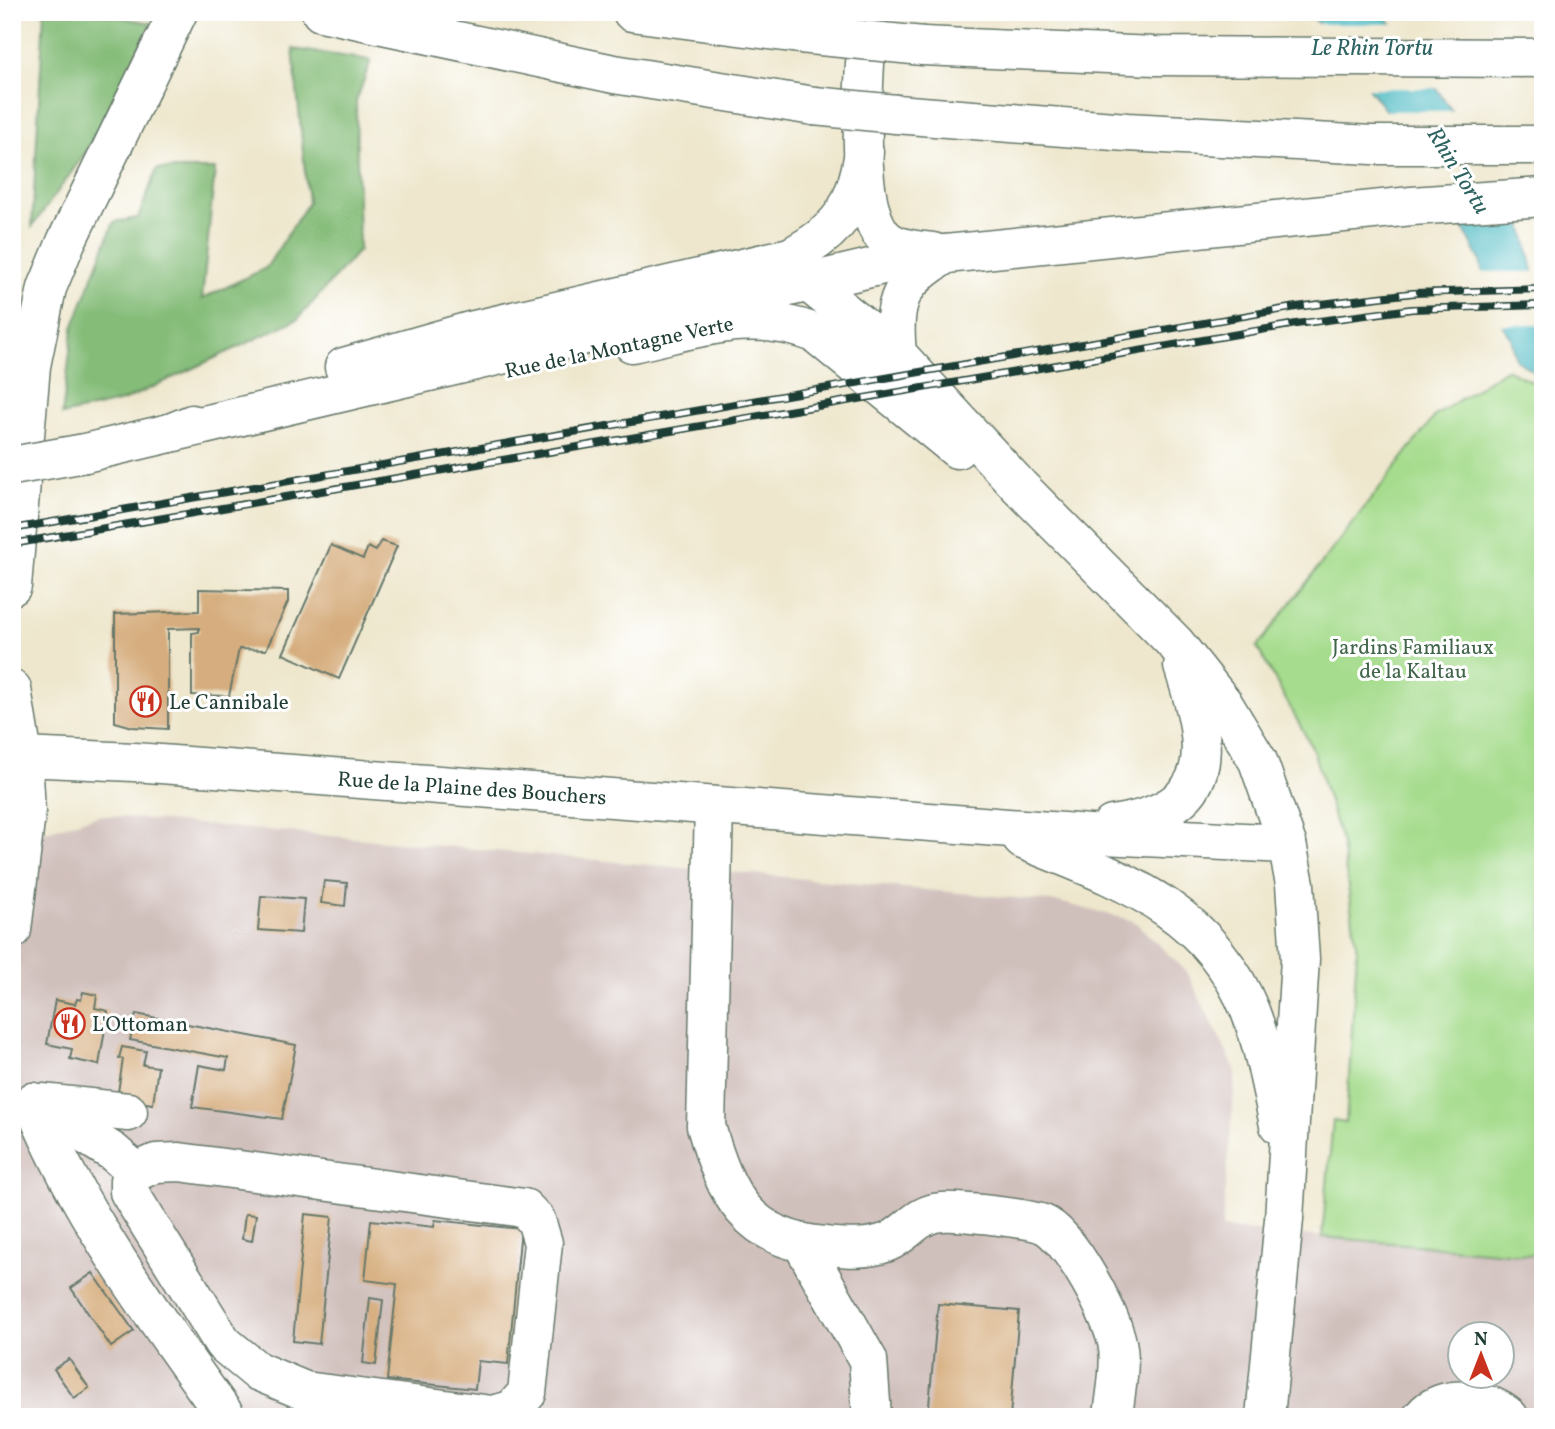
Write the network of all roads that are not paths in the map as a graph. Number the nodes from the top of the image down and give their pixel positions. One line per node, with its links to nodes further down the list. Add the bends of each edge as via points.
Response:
1 (178, 12): 16 (main road, via 47,288 31,366)
2 (321, 12): 6 (main road, bridge, via 614,74 814,106 1127,132 1372,145)
3 (632, 12): 5 (main road, bridge, via 923,46 1155,56)
4 (868, 12): 7 (main road)
5 (1543, 58)
6 (1543, 145)
7 (864, 152): 9 (main road, via 869,208 883,237 899,246); 10 (main road, via 855,193 831,231 790,257)
8 (1533, 197): 9 (main road)
9 (946, 254): 11 (main road); 12 (main road, via 914,273 903,290 895,329)
10 (749, 268): 11 (main road, Rue de la Montagne Verte); 13 (main road, Rue de la Montagne Verte, via 386,354)
11 (810, 284): 12 (main road, Rue de la Montagne Verte); 13 (main road)
12 (897, 354): 15 (main road, Rue de la Montagne Verte)
13 (170, 433): 14 (main road, Rue de la Montagne Verte, bridge); 15 (main road, Rue de la Montagne Verte, via 268,421 704,327 768,320 816,333 969,458)
14 (12, 466)
15 (1019, 486): 17 (main road, Rue de la Montagne Verte)
16 (12, 586)
17 (1176, 644): 21 (main road, Rue de la Montagne Verte, via 1197,711 1203,750 1197,778 1175,804 1146,818 1108,826); 22 (main road, Rue de la Montagne Verte, via 1223,703 1258,761)
18 (12, 689): 19 (main road)
19 (23, 757): 20 (main road, Rue de la Plaine des Bouchers); 23 (main road, via 25,826)
20 (714, 806): 21 (main road, Rue de la Plaine des Bouchers); 28 (main road, via 706,1126 717,1165 736,1203 762,1229)
21 (989, 826): 22 (main road, Rue de la Plaine des Bouchers); 26 (main road, Rue de la Plaine des Bouchers, via 1143,891 1211,943 1250,1011)
22 (1287, 844): 26 (main road, Rue de la Plaine des Bouchers, via 1300,959)
23 (12, 930)
24 (23, 1100): 25 (main road); 27 (main road, via 113,1152); 29 (main road, via 110,1251)
25 (128, 1112)
26 (1287, 1160): 32 (main road, Rue de la Plaine des Bouchers)
27 (136, 1172): 27 (main road, via 129,1181 129,1192 223,1343 257,1371 305,1391 492,1415 512,1410 527,1393 543,1243 536,1220 524,1208 179,1162 156,1163)
28 (803, 1245): 30 (main road, via 868,1360); 31 (main road, via 862,1249 890,1241 923,1216 943,1212 1041,1223 1058,1233 1113,1323 1119,1350)
29 (226, 1417)
30 (872, 1417)
31 (1113, 1417)
32 (1265, 1417)
33 (1422, 1417): 34 (main road, via 1447,1402 1470,1400 1500,1409)
34 (1509, 1417)

